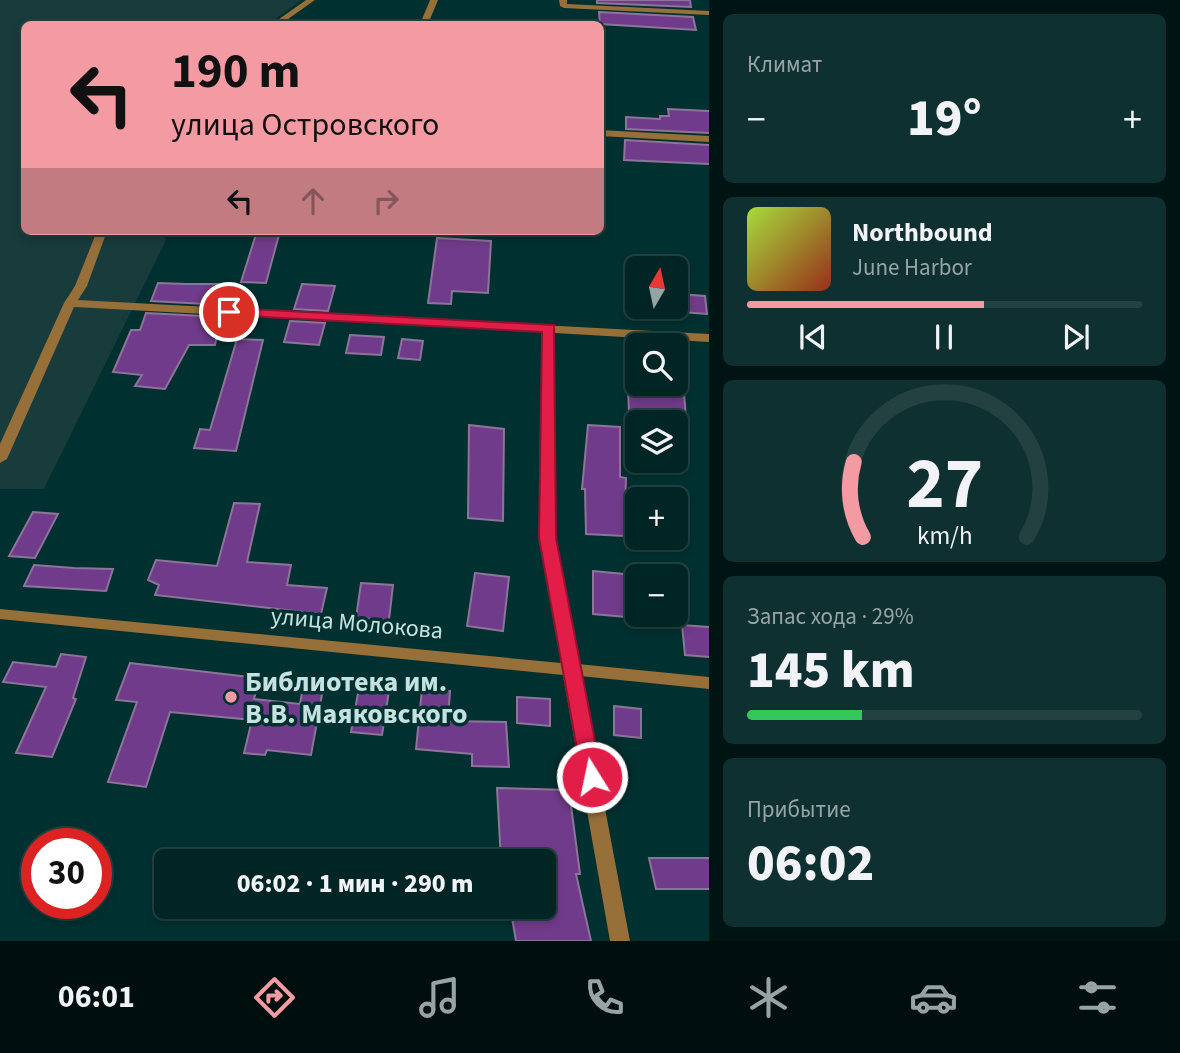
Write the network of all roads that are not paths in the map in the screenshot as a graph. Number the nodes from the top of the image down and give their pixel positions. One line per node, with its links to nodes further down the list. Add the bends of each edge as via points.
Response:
1 (311, 0): 5 (street)
2 (434, 0): 6 (street)
3 (564, 3): 4 (street)
4 (709, 13)
5 (280, 21)
6 (425, 21)
7 (604, 133): 8 (street)
8 (709, 139)
9 (100, 235): 10 (street)
10 (70, 303): 11 (street); 13 (street)
11 (549, 328): 12 (street); 15 (street, via 547,538)
12 (709, 338)
13 (0, 459)
14 (0, 614): 15 (street, улица Молокова)
15 (573, 668): 16 (street, улица Молокова); 17 (street)
16 (709, 682)
17 (620, 941)

